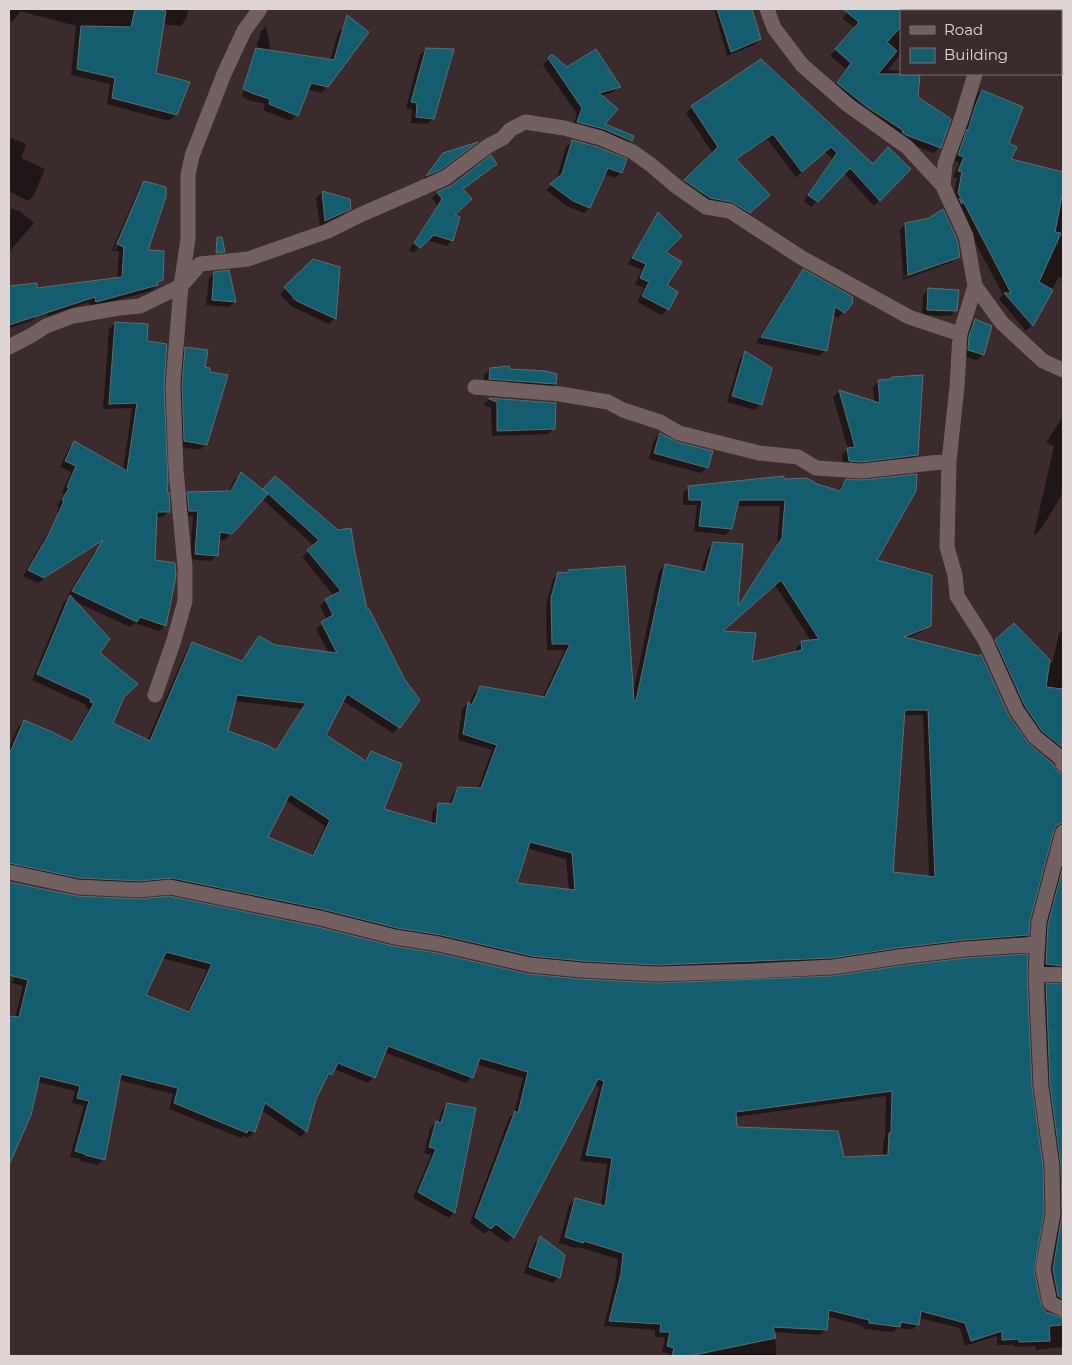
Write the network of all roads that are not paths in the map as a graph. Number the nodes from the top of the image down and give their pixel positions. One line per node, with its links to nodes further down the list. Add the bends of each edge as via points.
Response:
1 (260, 9): 5 (street, via 244,31 224,74 192,156 188,174 188,239)
2 (767, 9): 4 (street, via 774,28 802,65 848,105 907,147)
3 (975, 75): 4 (street, via 944,164)
4 (943, 186): 6 (street, via 966,236)
5 (181, 286): 7 (street, via 200,264 248,258 328,231 444,178 525,122 601,138 633,152 706,207 730,211 802,258 909,317); 8 (street, via 140,306 73,316 46,326); 12 (street, via 173,384 185,602)
6 (974, 286): 7 (street); 9 (street, via 1002,323 1043,361)
7 (960, 334): 11 (street)
8 (9, 347)
9 (1063, 370)
10 (475, 387): 11 (street, via 560,394 608,402 679,433 759,453 798,457 816,468 862,471)
11 (949, 461): 13 (street, via 946,547 955,574 957,596 985,640 1017,711 1035,737 1061,758)
12 (155, 695)
13 (1063, 764)
14 (1063, 832): 16 (street, via 1039,922)
15 (9, 872): 16 (street, via 78,887 139,890 170,887 530,965 582,970 658,974 833,967 955,950)
16 (1038, 944): 17 (street)
17 (1036, 973): 18 (street); 19 (street, via 1041,1086 1052,1166 1053,1214 1043,1269 1050,1303)
18 (1063, 975)
19 (1063, 1309)

